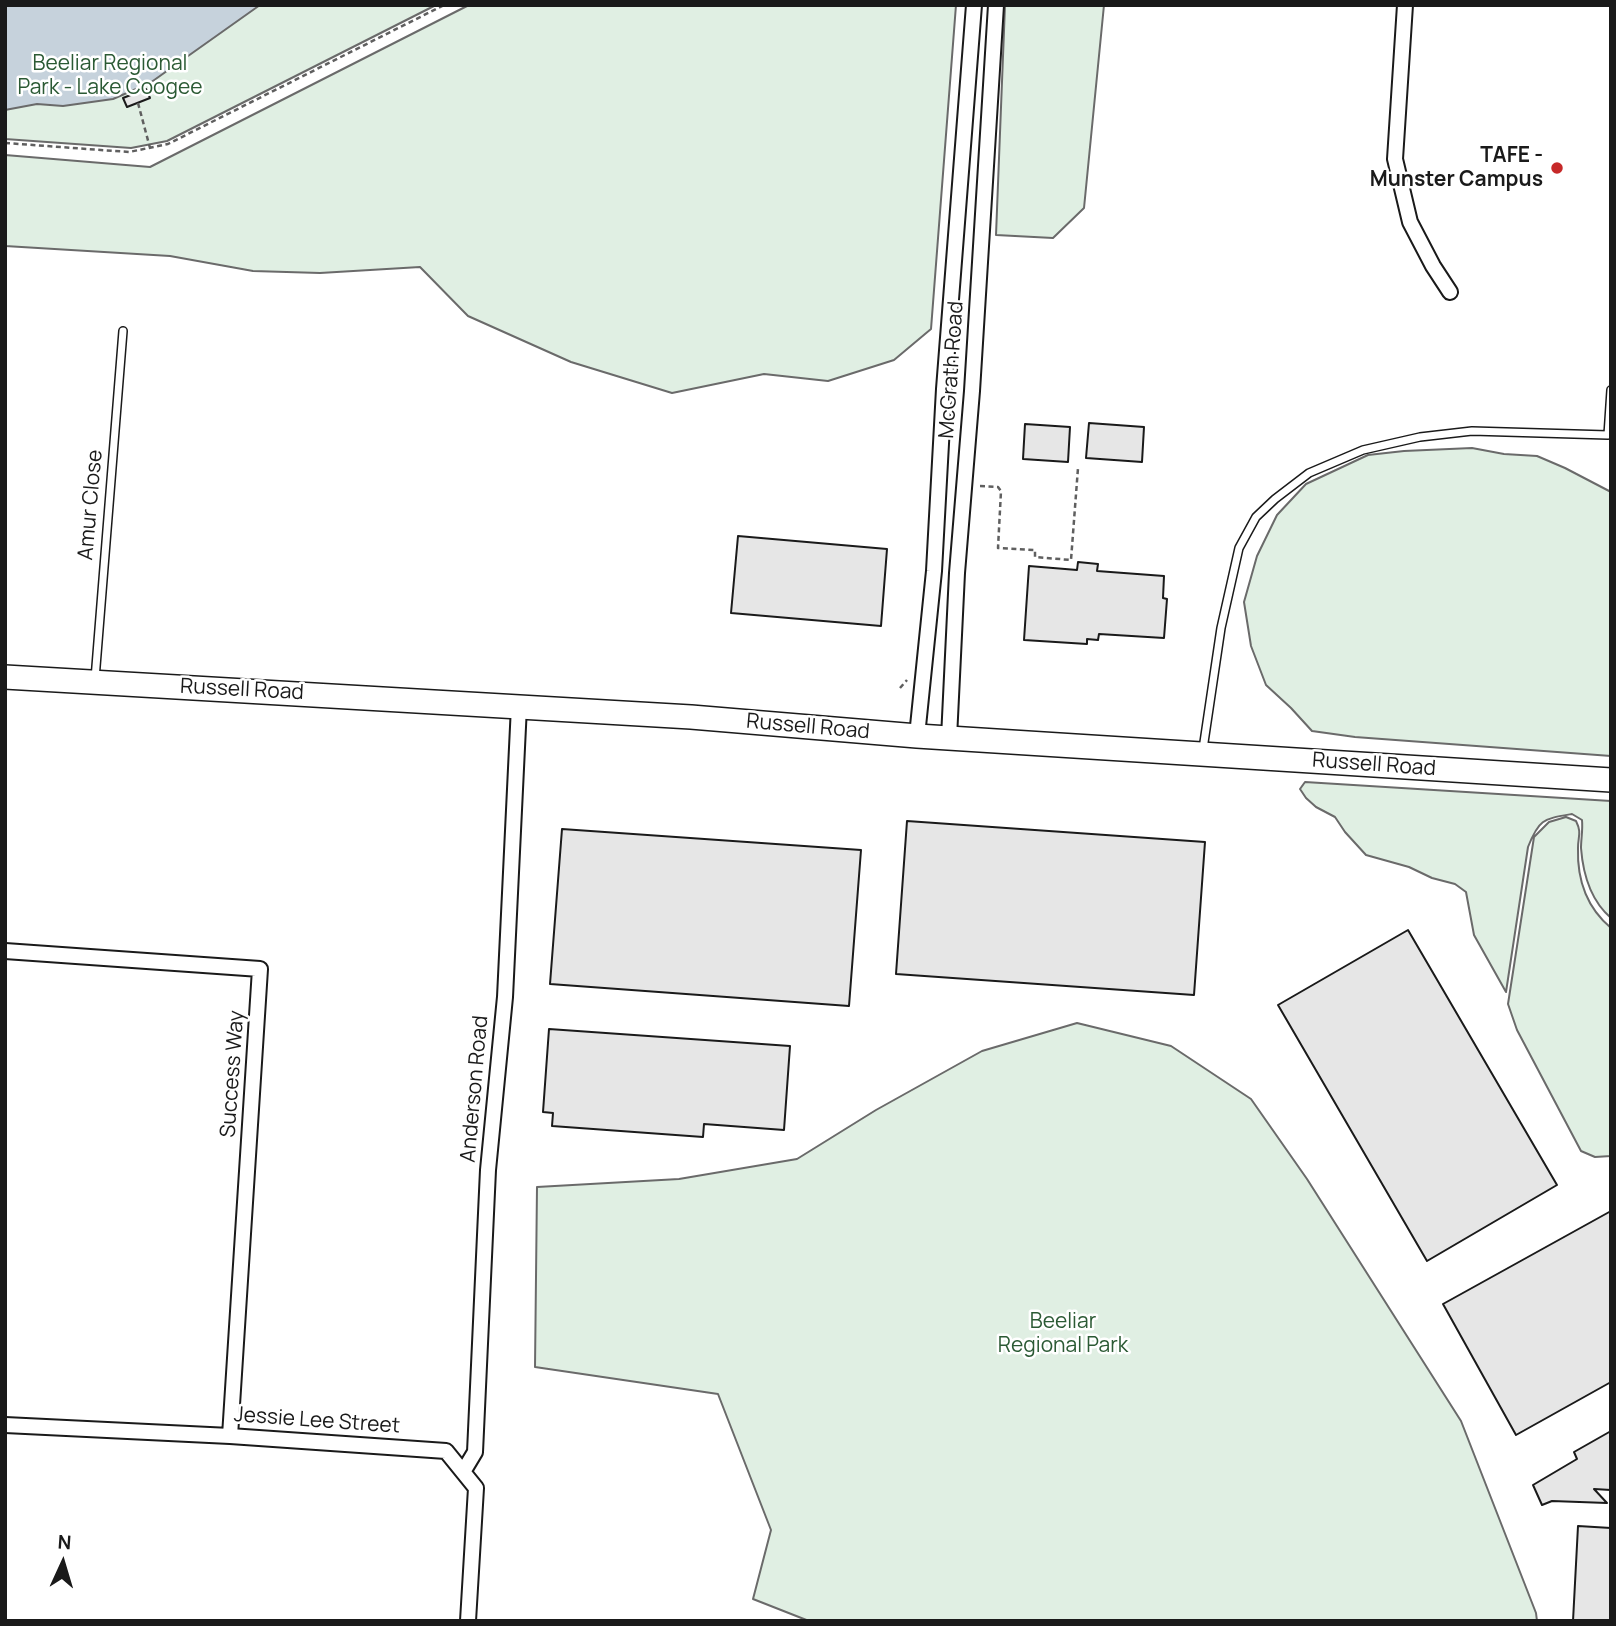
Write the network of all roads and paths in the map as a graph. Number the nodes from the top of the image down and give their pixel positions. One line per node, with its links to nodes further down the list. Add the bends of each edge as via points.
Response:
1 (444, 5): 7 (path, via 168,144)
2 (974, 5): 16 (street, McGrath Road)
3 (996, 5): 17 (street, McGrath Road)
4 (1405, 5): 8 (street, via 1395,159 1410,222)
5 (138, 103): 7 (path)
6 (5, 143): 7 (path, via 130,152)
7 (150, 148)
8 (1450, 292)
9 (123, 331): 14 (lane, Amur Close)
10 (1611, 390): 18 (lane, via 1608,435 1472,431 1420,437 1363,450 1330,464 1309,473 1275,499 1256,517 1239,548 1221,628)
11 (1078, 468): 12 (path, via 1071,560 998,548 1001,491)
12 (977, 487)
13 (5, 677): 14 (main road, Russell Road)
14 (95, 681): 15 (main road, Russell Road)
15 (519, 706): 16 (main road, Russell Road); 23 (street, Anderson Road, via 505,997 488,1170 475,1452)
16 (917, 736): 17 (main road, Russell Road)
17 (949, 738): 18 (main road, Russell Road)
18 (1203, 753): 19 (main road, Russell Road)
19 (1611, 780)
20 (5, 951): 22 (street, Success Way, via 260,970)
21 (5, 1424): 22 (street, Jessie Lee Street)
22 (230, 1436): 23 (street, Jessie Lee Street, via 446,1451)
23 (463, 1472): 24 (street, Jessie Lee Street, via 476,1488)
24 (468, 1621)

